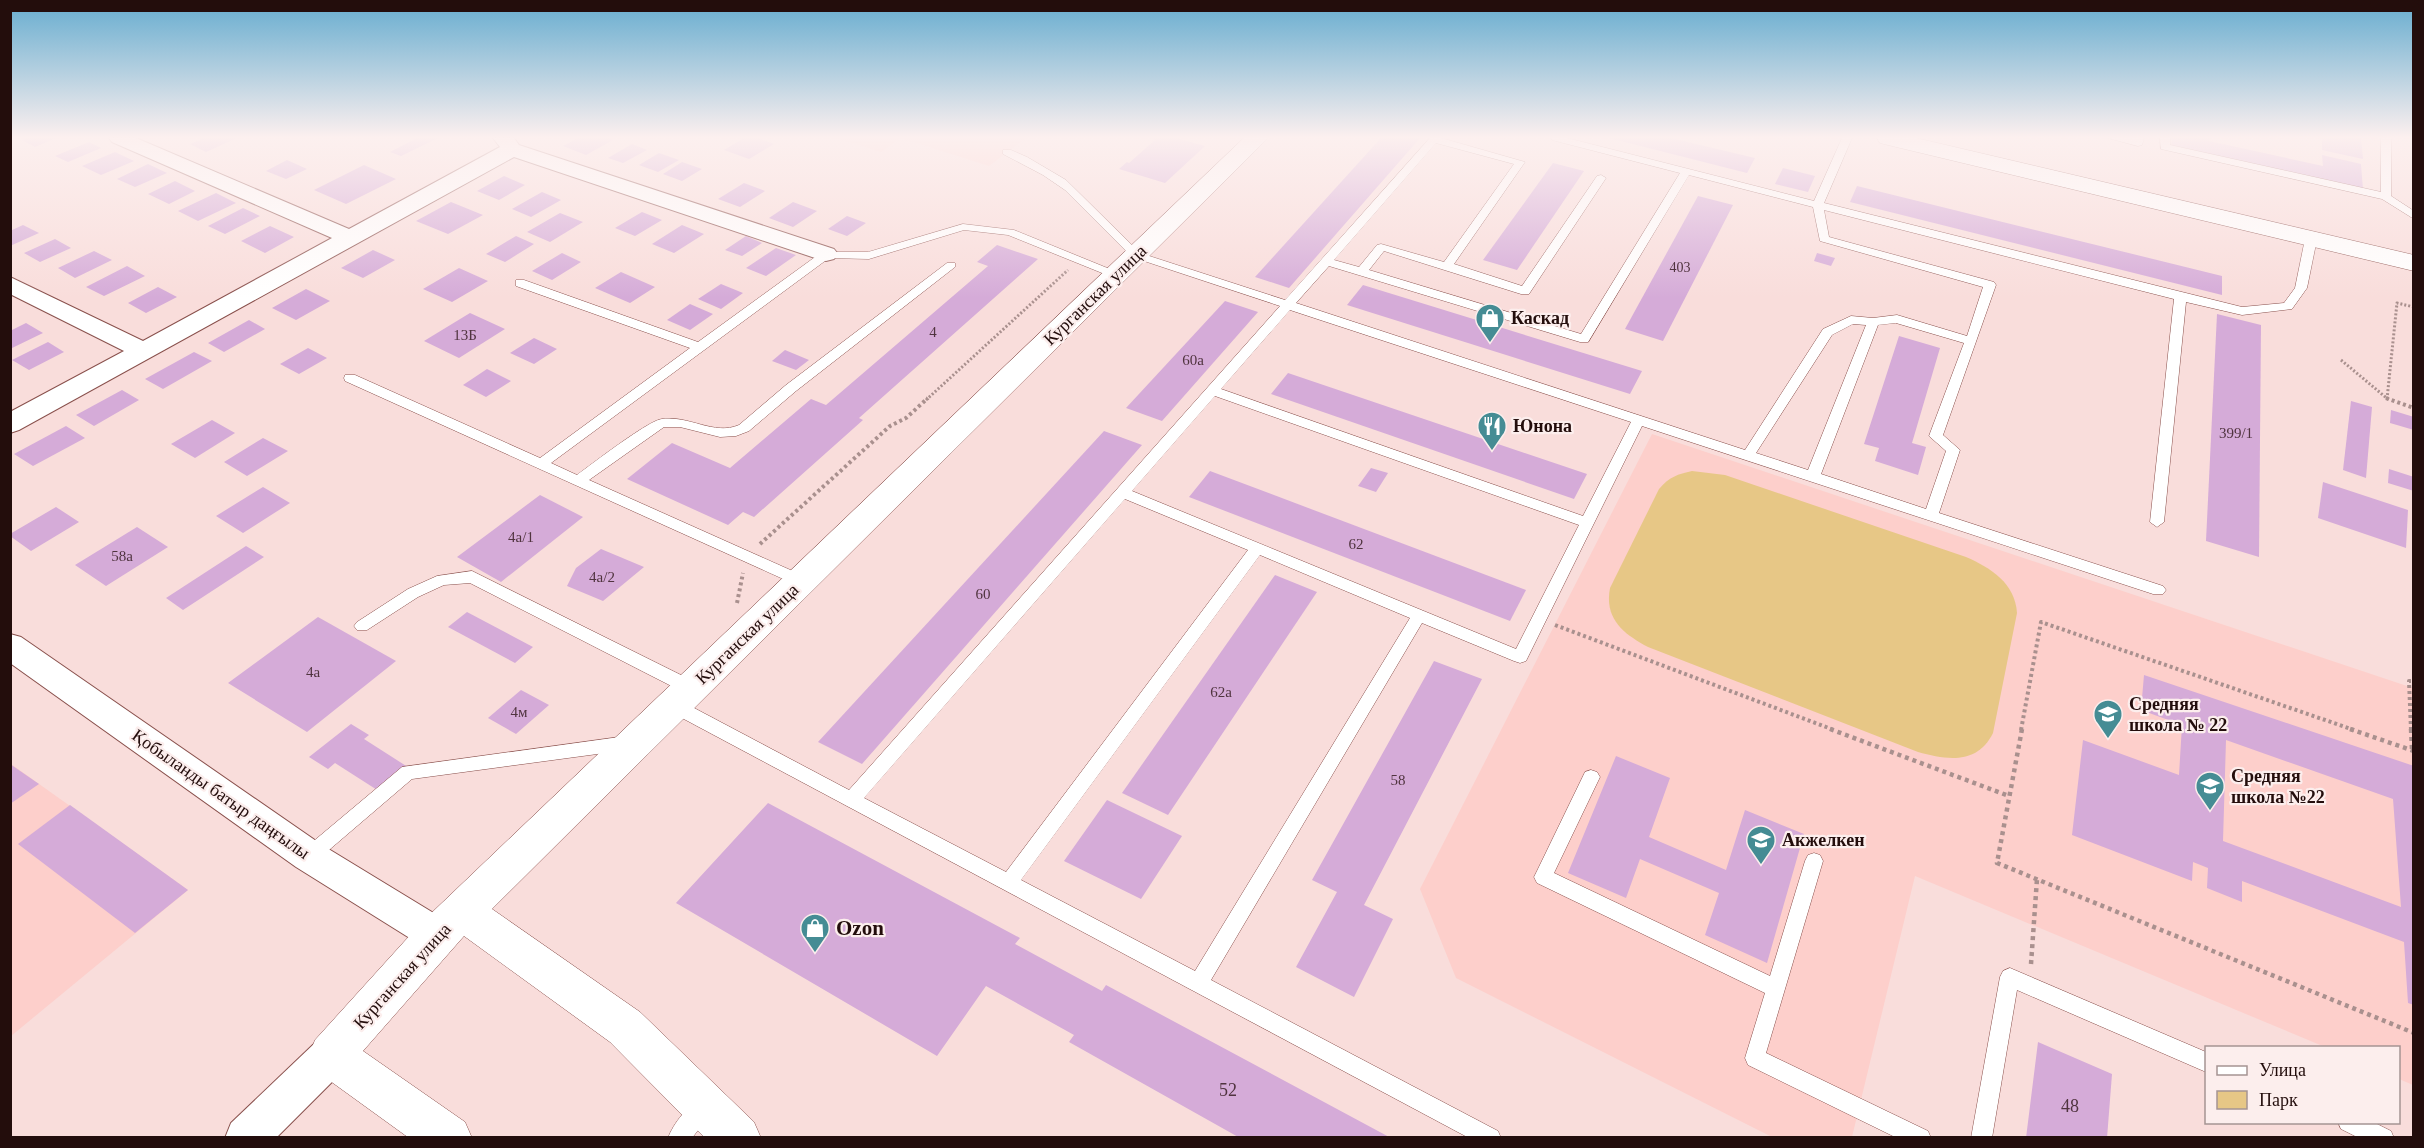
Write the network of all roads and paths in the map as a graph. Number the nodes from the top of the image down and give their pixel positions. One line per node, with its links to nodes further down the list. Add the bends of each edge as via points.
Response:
1 (243, 192): 18 (street)
2 (428, 192): 18 (street)
3 (647, 192): 20 (street)
4 (1072, 192): 25 (lane, via 1116,238)
5 (1202, 192): 25 (street, Курганская улица)
6 (1387, 192): 22 (lane)
7 (1499, 192): 26 (lane)
8 (1592, 192): 26 (lane, via 1525,291)
9 (1674, 192): 27 (lane, via 1584,339)
10 (1766, 192): 16 (lane)
11 (1824, 192): 16 (lane)
12 (2115, 192): 19 (street)
13 (2362, 192): 15 (lane)
14 (2386, 192): 15 (lane)
15 (2386, 197): 17 (lane)
16 (1818, 205): 30 (lane); 34 (lane, via 1824,239 1989,285)
17 (2414, 216)
18 (351, 238): 36 (street)
19 (2311, 238): 23 (street); 30 (lane, via 2301,288 2288,306 2242,311)
20 (826, 254): 21 (lane, via 870,256 963,227 1010,232); 35 (lane)
21 (1082, 261): 25 (lane); 53 (path, via 1066,271 906,418 890,426)
22 (1326, 261): 27 (lane); 31 (lane)
23 (2414, 263)
24 (951, 265): 47 (lane, via 743,429 729,434 677,421 661,423)
25 (1126, 265): 31 (lane); 54 (street, Курганская улица)
26 (1447, 266): 27 (lane, via 1381,247)
27 (1362, 272)
28 (520, 283): 35 (lane)
29 (10, 284): 36 (street)
30 (2180, 297): 51 (lane)
31 (1287, 305): 39 (lane); 42 (lane)
32 (2414, 308): 40 (path, via 2397,303)
33 (1874, 322): 34 (lane, via 1898,319); 44 (lane, via 1851,320 1827,332); 46 (lane)
34 (1971, 341): 49 (lane, via 1936,436 1953,450)
35 (700, 347): 45 (lane)
36 (142, 350): 43 (street)
37 (2341, 360): 40 (path)
38 (351, 378): 45 (lane)
39 (1212, 390): 48 (lane); 50 (lane)
40 (2387, 399): 41 (path)
41 (2414, 408)
42 (1639, 419): 44 (lane); 50 (lane)
43 (10, 424)
44 (1748, 455): 46 (lane)
45 (541, 464): 47 (lane)
46 (1813, 476): 49 (lane)
47 (578, 481): 53 (lane)
48 (1122, 492): 52 (lane); 67 (lane)
49 (1931, 515): 55 (lane)
50 (1586, 522): 58 (lane)
51 (2157, 522)
52 (1257, 548): 57 (lane); 71 (lane)
53 (747, 557): 54 (lane); 56 (path)
54 (801, 581): 62 (street, Курганская улица)
55 (2158, 590)
56 (736, 605)
57 (1419, 615): 58 (lane, via 1520,657); 73 (lane)
58 (1539, 619): 66 (path)
59 (362, 626): 62 (lane, via 413,593 442,580 472,577)
60 (10, 646): 68 (street, Қобыланды батыр даңғылы)
61 (2414, 681): 64 (path, via 2409,681)
62 (682, 697): 63 (street, Курганская улица); 67 (lane)
63 (636, 742): 68 (lane, via 408,772); 72 (street, Курганская улица)
64 (2413, 750): 66 (path, via 2041,622)
65 (1591, 777): 75 (lane, via 1543,877)
66 (2009, 796): 70 (path, via 1997,863)
67 (851, 800): 71 (lane)
68 (309, 856): 72 (street, Қобыланды батыр даңғылы)
69 (1814, 861): 75 (lane)
70 (2037, 879): 74 (path); 76 (path)
71 (1008, 883): 73 (lane)
72 (450, 923): 77 (street, Курганская улица); 79 (street, Қобыланды батыр даңғылы, via 625,1027)
73 (1198, 984): 85 (lane)
74 (2030, 985): 78 (lane); 87 (lane, via 2010,976)
75 (1776, 989): 86 (lane, via 1755,1058)
76 (2414, 1033)
77 (331, 1055): 81 (street, Курганская улица); 82 (street)
78 (2205, 1062)
79 (705, 1106): 83 (lane); 84 (street, Қобыланды батыр даңғылы)
80 (2353, 1124): 88 (lane)
81 (246, 1137)
82 (449, 1137)
83 (678, 1137)
84 (738, 1137)
85 (1491, 1137)
86 (1921, 1137)
87 (1981, 1137)
88 (2384, 1137)

